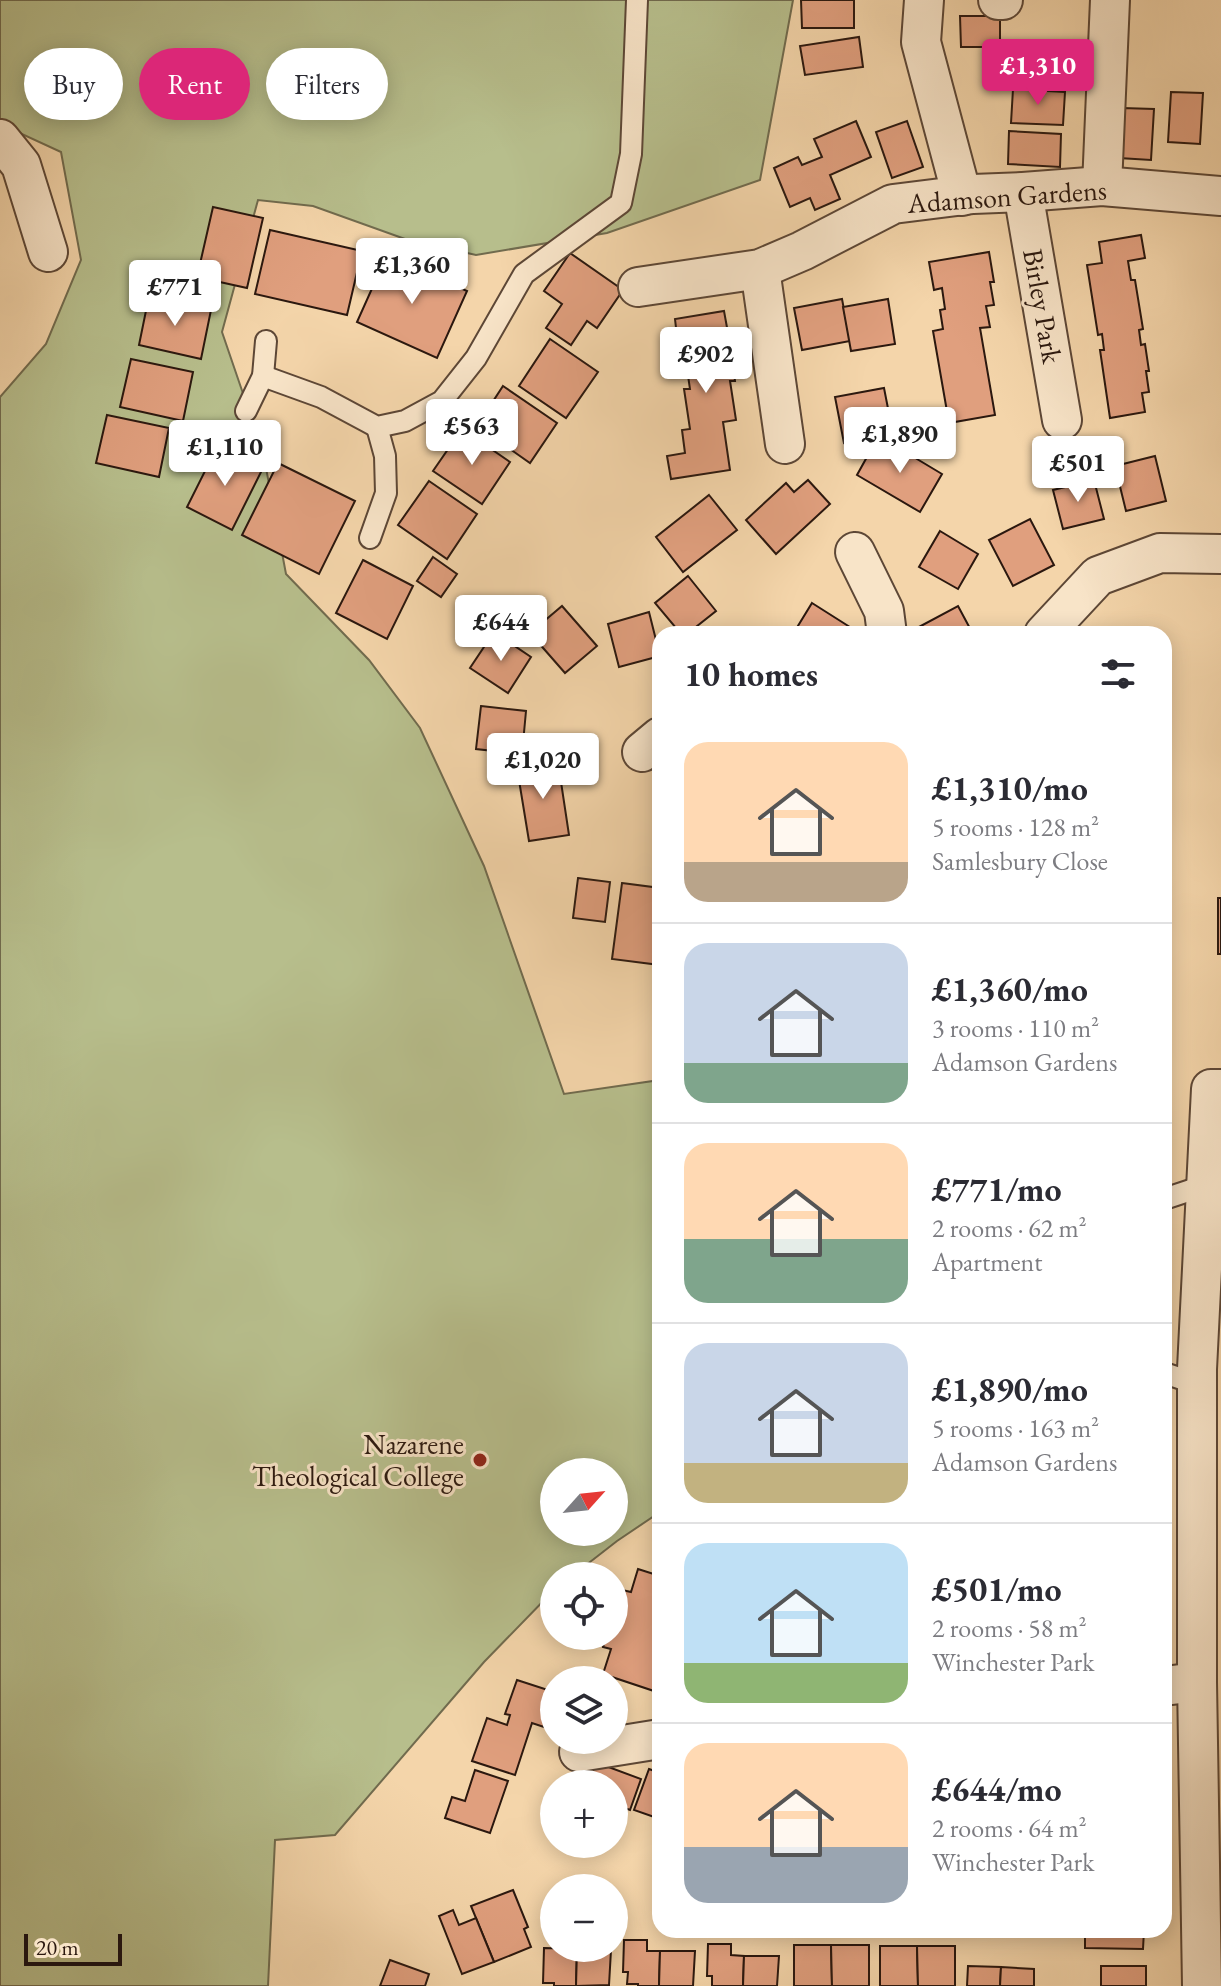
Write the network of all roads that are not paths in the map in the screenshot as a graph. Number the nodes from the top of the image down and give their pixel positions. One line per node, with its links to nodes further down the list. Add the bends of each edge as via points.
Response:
1 (637, 0): 16 (lane, via 631,154 621,203 524,274 476,358 442,401 405,421)
2 (924, 0): 7 (street, via 921,42)
3 (1110, 0): 5 (street)
4 (0, 139): 9 (street, via 21,165)
5 (1102, 186): 6 (street, Adamson Gardens); 8 (street, Adamson Gardens)
6 (1023, 192): 7 (street, Adamson Gardens); 15 (street, Birley Park)
7 (962, 196): 10 (street, Adamson Gardens, via 893,204)
8 (1221, 196)
9 (48, 252)
10 (760, 269): 11 (street, Adamson Gardens); 17 (street)
11 (638, 287)
12 (266, 341): 13 (lane)
13 (263, 376): 14 (lane); 16 (lane, via 321,397)
14 (246, 411)
15 (1062, 420)
16 (377, 427): 18 (lane, via 385,456 386,493)
17 (785, 444)
18 (370, 538)
19 (855, 552): 21 (street)
20 (1221, 554): 22 (street, via 1160,553 1098,576)
21 (886, 626)
22 (1051, 626)
23 (1216, 1089): 24 (street)
24 (1206, 1185): 25 (lane); 26 (street)
25 (1172, 1196)
26 (1181, 1379): 27 (street)
27 (1180, 1684): 30 (street)
28 (652, 1740): 29 (street)
29 (628, 1744)
30 (1202, 1986)

